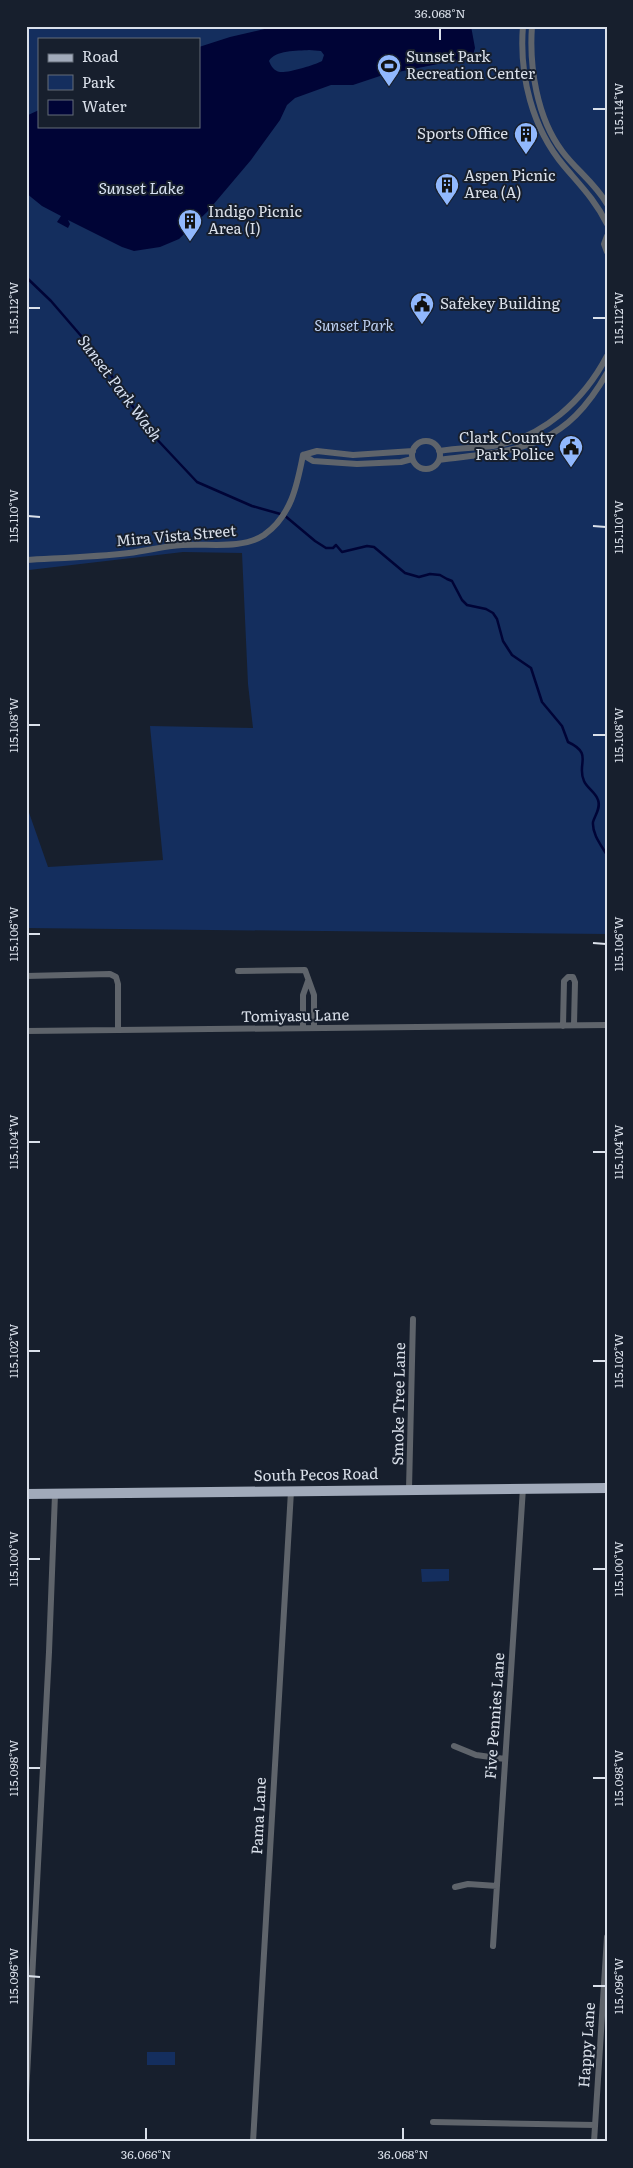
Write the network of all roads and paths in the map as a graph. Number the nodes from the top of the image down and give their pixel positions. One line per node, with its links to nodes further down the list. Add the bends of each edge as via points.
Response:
1 (523, 26): 4 (street, via 527,88 536,121 563,165 598,206)
2 (532, 26): 3 (street, via 534,77 550,129 561,150)
3 (607, 204)
4 (607, 224)
5 (607, 236): 6 (street, via 604,244)
6 (607, 252)
7 (606, 358): 9 (street, via 582,393 541,429 493,446)
8 (607, 373): 13 (street, via 579,413 546,438 510,451)
9 (439, 450): 10 (street, via 425,441); 13 (street)
10 (412, 451): 11 (street, via 353,455 317,451); 12 (street)
11 (303, 455): 12 (street, via 313,462 357,464); 14 (street, Mira Vista Street, via 296,491 284,515 256,540 239,544 181,545 129,553)
12 (412, 459): 13 (street, via 419,468 429,470)
13 (439, 460)
14 (26, 560)
15 (238, 971): 17 (street, via 305,970)
16 (26, 976): 23 (street, via 110,974 116,977)
17 (308, 981): 21 (street, via 303,995); 22 (street, via 314,995)
18 (607, 1025): 20 (street, Tomiyasu Lane)
19 (563, 1026): 20 (street, Tomiyasu Lane); 20 (street, via 564,981 573,977); 22 (street, Tomiyasu Lane)
20 (574, 1026)
21 (303, 1028): 22 (street, Tomiyasu Lane); 23 (street, Tomiyasu Lane)
22 (314, 1028)
23 (118, 1030): 24 (street, Tomiyasu Lane)
24 (26, 1031)
25 (413, 1319): 28 (street, Smoke Tree Lane)
26 (523, 1488): 27 (main road, South Pecos Road); 28 (main road, South Pecos Road); 33 (street, Five Pennies Lane)
27 (607, 1488)
28 (409, 1489): 29 (main road, South Pecos Road)
29 (291, 1491): 31 (main road, South Pecos Road); 42 (street, Pama Lane)
30 (26, 1494): 31 (main road, South Pecos Road)
31 (55, 1494): 39 (street)
32 (454, 1746): 33 (street, via 476,1755)
33 (505, 1759): 34 (street, Five Pennies Lane)
34 (497, 1886): 35 (street, via 468,1884); 37 (street, Five Pennies Lane)
35 (454, 1887)
36 (607, 1937): 38 (street, Happy Lane)
37 (493, 1946)
38 (606, 1975): 41 (street, Happy Lane)
39 (26, 2095)
40 (433, 2122): 41 (street)
41 (595, 2126): 43 (street, Happy Lane)
42 (253, 2142)
43 (594, 2142)

